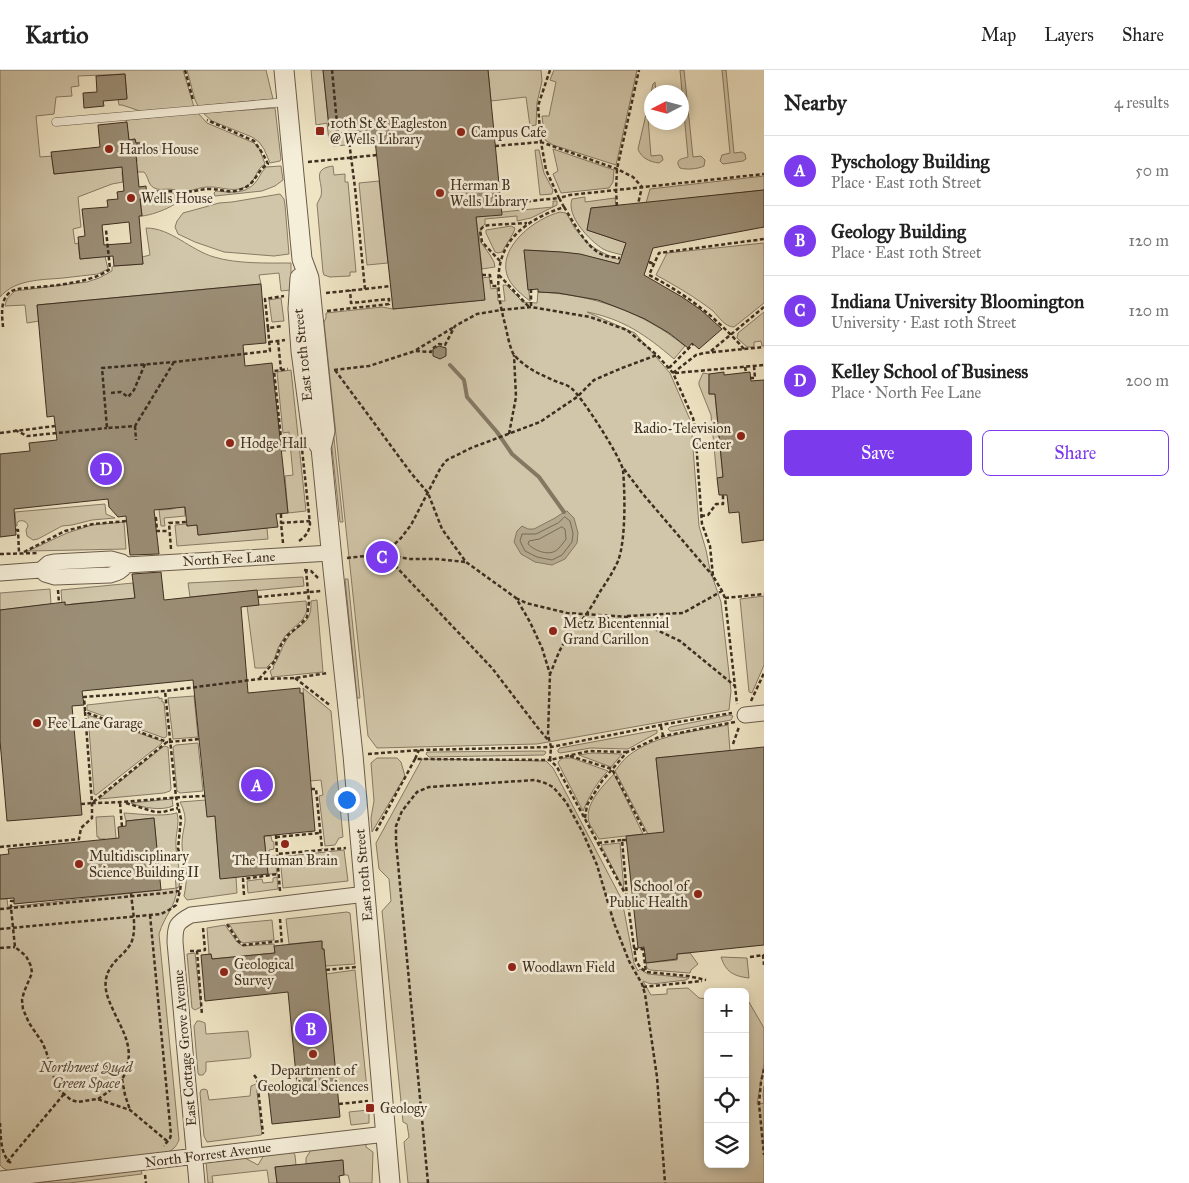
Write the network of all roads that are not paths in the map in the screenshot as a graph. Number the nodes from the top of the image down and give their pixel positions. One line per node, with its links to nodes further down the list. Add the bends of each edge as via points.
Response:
1 (284, 70): 2 (street, East 10th Street)
2 (287, 102): 3 (lane); 4 (street, East 10th Street, via 302,259 309,278 325,431 321,448)
3 (56, 122)
4 (339, 556): 5 (street, North Fee Lane, via 126,565 112,559 54,562 41,570); 8 (street, East 10th Street)
5 (0, 573)
6 (740, 710): 7 (street)
7 (764, 713)
8 (366, 894): 9 (street, East 10th Street); 10 (street, East Cottage Grove Avenue, via 191,915 175,928)
9 (386, 1134): 10 (street, North Forrest Avenue); 13 (street, East 10th Street)
10 (195, 1156): 11 (street, North Forrest Avenue); 12 (street, East Cottage Grove Avenue)
11 (2, 1173)
12 (197, 1183)
13 (390, 1183)

